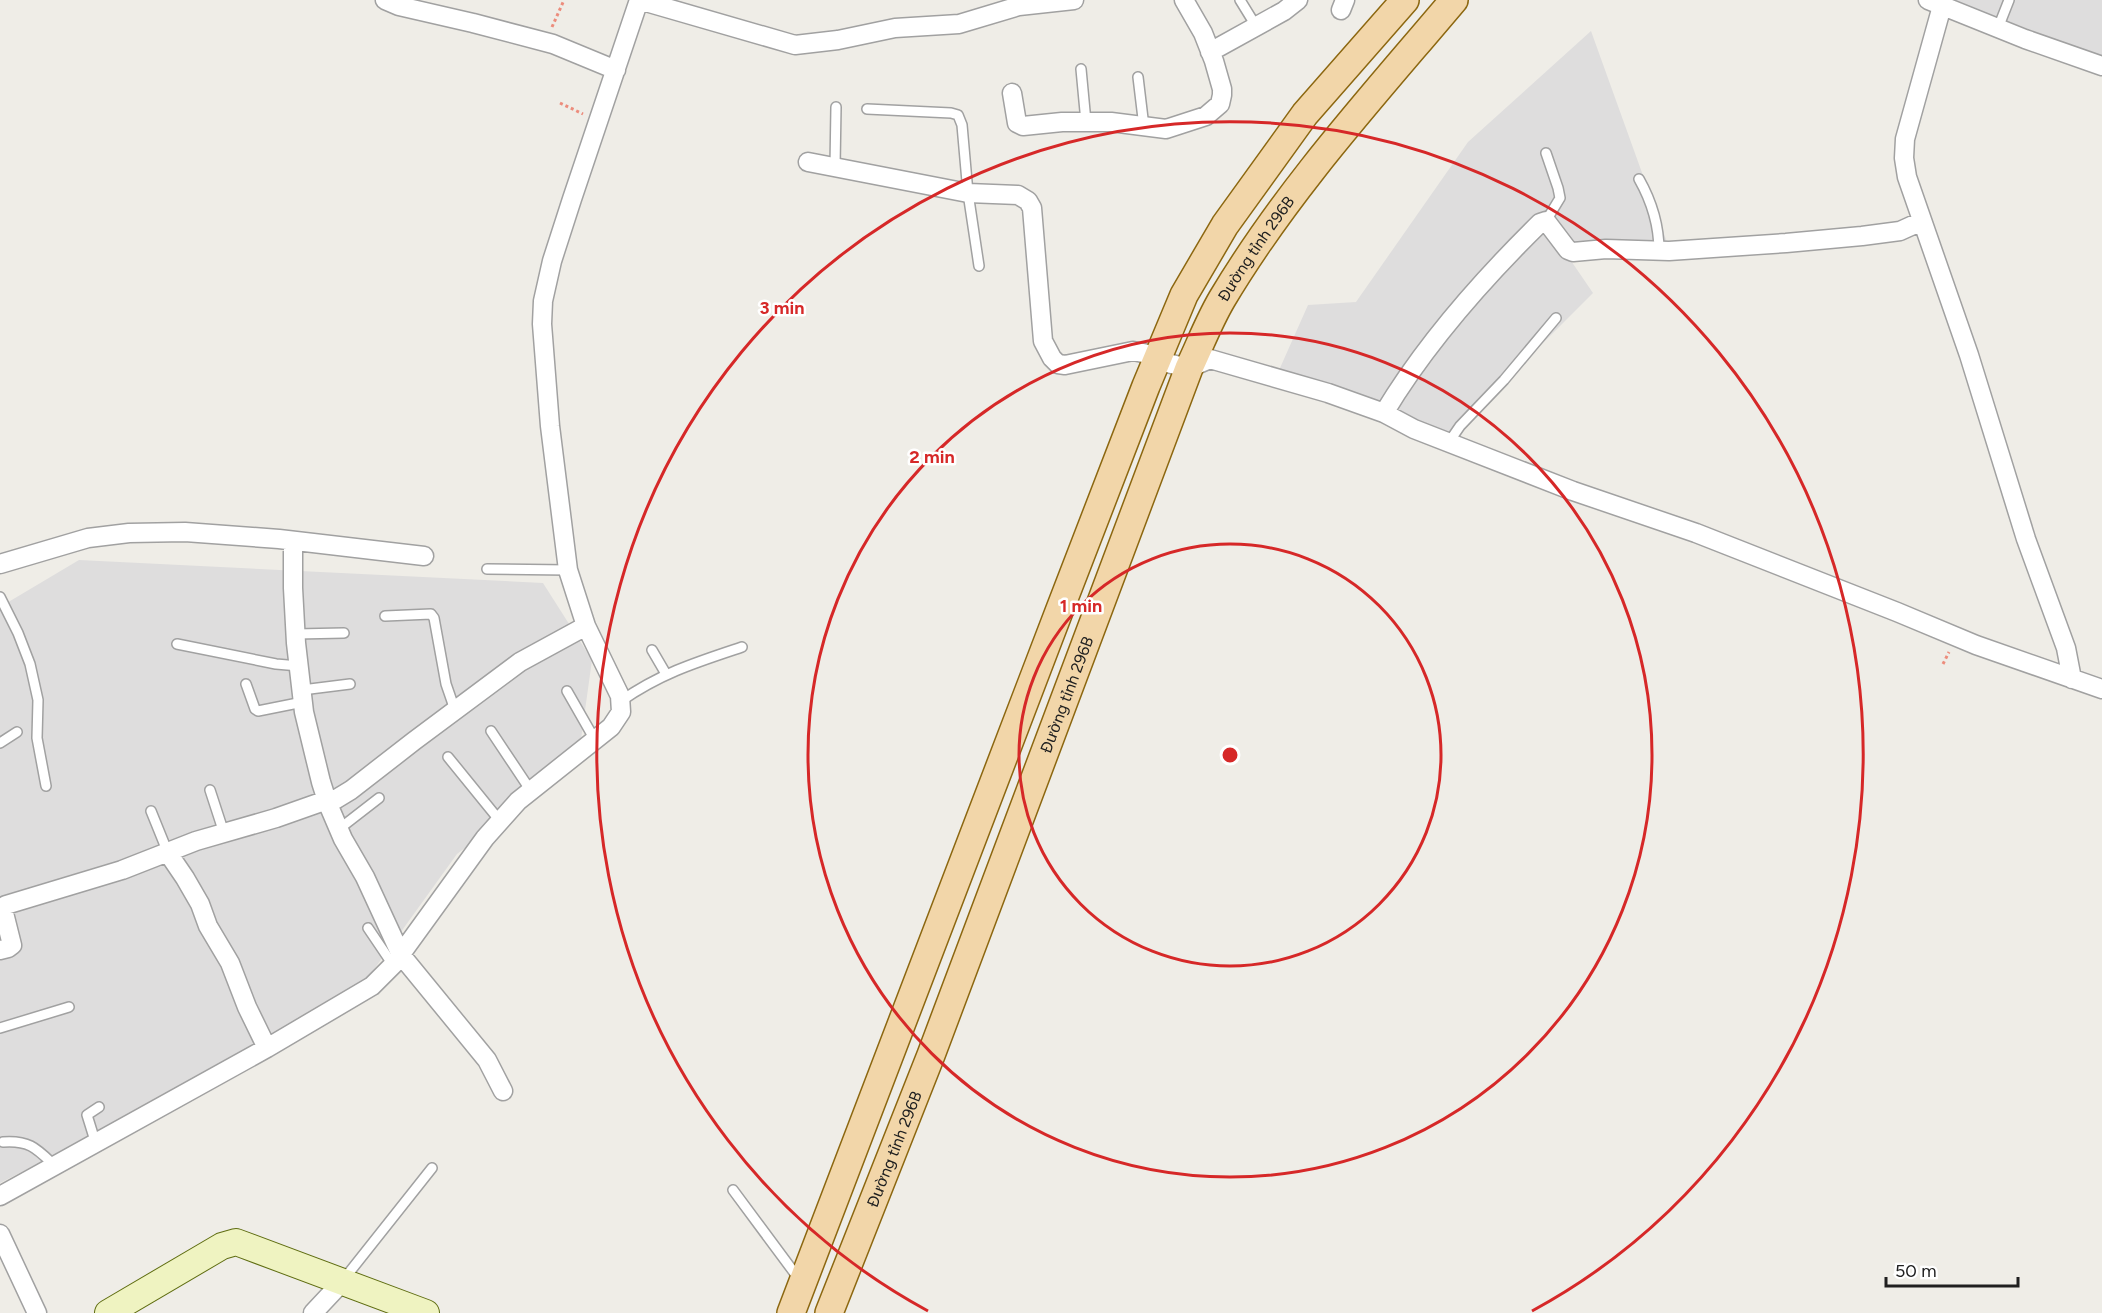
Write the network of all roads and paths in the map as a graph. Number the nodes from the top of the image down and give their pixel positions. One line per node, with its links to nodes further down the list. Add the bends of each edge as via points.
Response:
1 (385, 0): 14 (street)
2 (564, 0): 14 (path)
3 (639, 0): 4 (street, via 795,45 895,28 959,24 1019,6); 17 (street)
4 (1074, 0)
5 (1184, 0): 15 (street)
6 (1240, 0): 12 (lane)
7 (1298, 0): 12 (street)
8 (1406, 0): 37 (main road, via 1305,114 1225,225 1184,295)
9 (1454, 0): 38 (main road, Đường tỉnh 296B, via 1332,142 1281,212 1221,300)
10 (2009, 0): 13 (lane)
11 (1935, 3): 13 (street); 33 (street, via 1905,139 1907,177)
12 (1256, 26): 15 (street)
13 (1998, 28): 16 (street)
14 (545, 42): 17 (street)
15 (1210, 52): 26 (street, via 1222,88 1220,104 1206,116 1179,126)
16 (2102, 66)
17 (616, 69): 24 (street)
18 (1081, 69): 25 (lane)
19 (1138, 77): 26 (lane)
20 (1012, 93): 25 (street, via 1019,125)
21 (560, 103): 24 (path)
22 (836, 107): 29 (lane)
23 (867, 109): 31 (lane, via 958,115)
24 (598, 121): 45 (street, via 552,261 543,301 550,426)
25 (1086, 122): 26 (street)
26 (1144, 127)
27 (1546, 153): 32 (lane, via 1560,198)
28 (808, 162): 29 (street)
29 (835, 166): 31 (street)
30 (1640, 178): 34 (lane, via 1659,229)
31 (968, 193): 35 (lane); 37 (street, via 1018,195 1032,208 1043,341 1058,364 1133,351)
32 (1546, 221): 34 (street, via 1573,252); 39 (street, via 1491,272 1459,309 1401,384)
33 (1922, 221): 34 (street, via 1900,231 1862,236); 56 (street, via 2066,648)
34 (1659, 251)
35 (979, 266)
36 (1557, 318): 40 (lane)
37 (1158, 356): 38 (street, via 1167,363); 95 (main road)
38 (1189, 368): 39 (street, via 1210,358); 101 (main road, Đường tỉnh 296B, via 931,1054)
39 (1384, 413): 40 (street)
40 (1449, 442): 56 (street)
41 (293, 541): 42 (street); 43 (street, via 185,532 129,533 88,538); 50 (street)
42 (424, 556)
43 (0, 564)
44 (487, 569): 45 (lane)
45 (568, 570): 48 (street)
46 (0, 597): 69 (lane, via 30,664 38,700 37,738)
47 (385, 616): 63 (lane, via 431,614 434,618)
48 (586, 626): 62 (street); 63 (street, via 520,662)
49 (344, 633): 50 (lane)
50 (296, 634): 54 (street)
51 (177, 644): 54 (lane)
52 (742, 648): 55 (lane)
53 (651, 650): 55 (lane)
54 (299, 666): 61 (street)
55 (666, 674): 62 (lane)
56 (2072, 679): 59 (street)
57 (246, 684): 61 (lane, via 258,711)
58 (350, 684): 61 (lane)
59 (2102, 689)
60 (567, 691): 66 (lane)
61 (302, 696): 73 (street)
62 (621, 701): 66 (street, via 621,712 611,727)
63 (455, 710): 73 (street, via 351,790)
64 (490, 731): 71 (lane)
65 (17, 732): 67 (lane)
66 (595, 740): 71 (street)
67 (0, 743)
68 (448, 757): 75 (lane)
69 (46, 786)
70 (210, 790): 77 (lane)
71 (531, 791): 75 (street)
72 (379, 798): 76 (lane)
73 (328, 802): 76 (street); 77 (street)
74 (151, 810): 78 (lane)
75 (500, 821): 81 (street)
76 (339, 829): 81 (street, via 375,898)
77 (224, 833): 78 (street)
78 (168, 853): 80 (street, via 6,905 3,909 12,945); 84 (street, via 186,878 230,963)
79 (368, 928): 81 (lane)
80 (0, 950)
81 (397, 960): 84 (street, via 372,986); 85 (street, via 487,1060)
82 (69, 1007): 83 (lane)
83 (0, 1028)
84 (267, 1048): 88 (street)
85 (503, 1091)
86 (99, 1107): 88 (lane, via 87,1115)
87 (3, 1142): 89 (lane, via 26,1142)
88 (96, 1144): 89 (street)
89 (55, 1166): 92 (street)
90 (432, 1168): 94 (lane)
91 (733, 1190): 95 (lane)
92 (0, 1196)
93 (0, 1234): 96 (street)
94 (342, 1282): 97 (street, via 236,1242 222,1246); 98 (street); 99 (street)
95 (802, 1283): 100 (main road)
96 (37, 1313)
97 (108, 1313)
98 (313, 1313)
99 (426, 1313)
100 (791, 1313)
101 (829, 1313)

